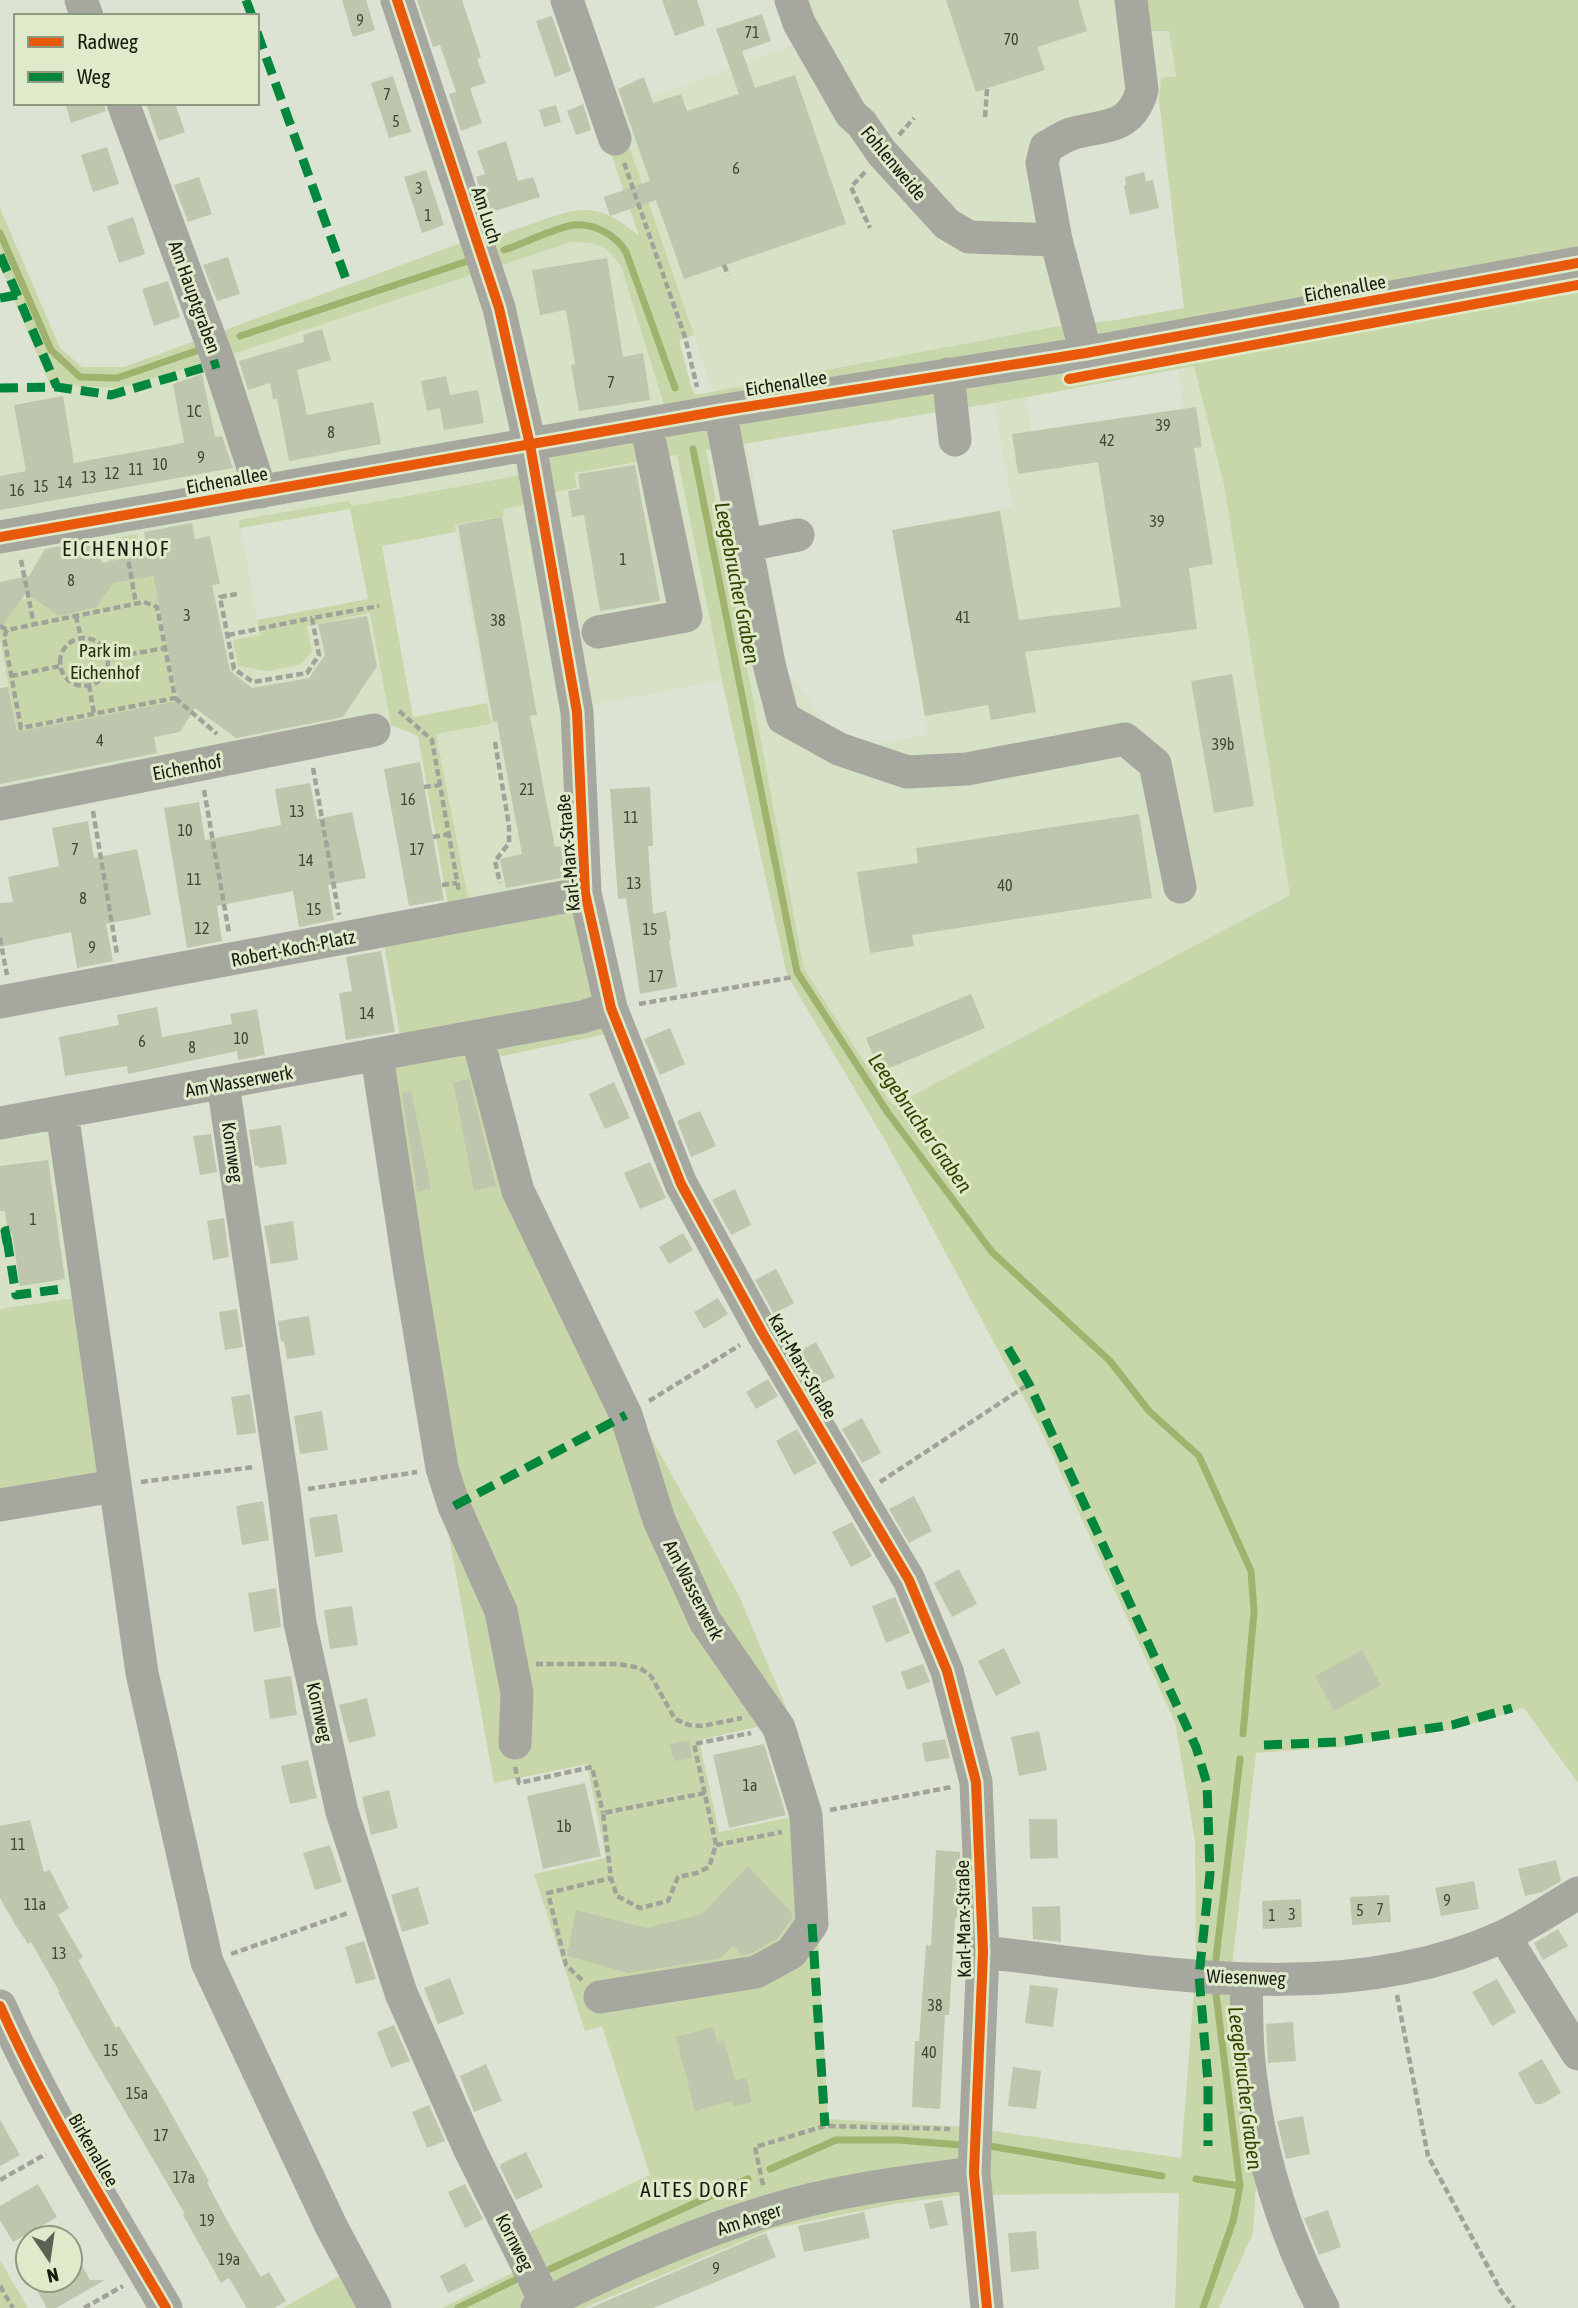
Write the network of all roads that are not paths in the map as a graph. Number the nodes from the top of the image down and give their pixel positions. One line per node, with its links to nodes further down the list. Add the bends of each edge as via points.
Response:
1 (397, 0): 14 (street, Am Luch, via 499,308)
2 (567, 0): 6 (street)
3 (791, 0): 7 (street, Fohlenweide, via 799,23 851,114 947,224 969,237)
4 (1131, 0): 7 (street, via 1142,90 1138,103 1117,124 1069,135 1045,148 1042,163)
5 (124, 105): 15 (street, Am Hauptgraben, via 219,363)
6 (615, 139)
7 (1056, 240): 9 (street)
8 (1578, 263): 9 (street, Eichenallee)
9 (1086, 353): 10 (street, Eichenallee)
10 (947, 374): 11 (street, Eichenallee); 13 (street)
11 (712, 413): 12 (street, Eichenallee); 18 (street, Eichenallee)
12 (646, 424): 14 (street, Eichenallee); 19 (street, via 686,616)
13 (955, 440)
14 (530, 445): 15 (street, Eichenallee); 23 (street, Karl-Marx-Straße, via 577,712)
15 (261, 492): 17 (street, Eichenallee)
16 (798, 535): 18 (street)
17 (8, 536)
18 (748, 545): 22 (street, Eichenallee, via 783,718 839,749 907,772 967,769 1125,739 1155,764)
19 (598, 632)
20 (386, 721): 21 (street, Eichenhof, via 309,743)
21 (0, 804)
22 (1180, 887)
23 (585, 893): 24 (street, Robert-Koch-Platz); 25 (street, Karl-Marx-Straße)
24 (6, 1000)
25 (611, 1008): 26 (street, Am Wasserwerk); 36 (street, Karl-Marx-Straße, via 681,1184 762,1332 909,1580 947,1671 976,1782)
26 (477, 1036): 27 (street, Am Wasserwerk); 38 (street, Am Wasserwerk, via 518,1191 626,1415 659,1520 705,1621 773,1719 806,1821 812,1924 791,1953 756,1972)
27 (377, 1056): 28 (street, Am Wasserwerk); 33 (street, via 442,1468 501,1611 517,1693)
28 (223, 1083): 29 (street, Am Wasserwerk); 42 (street, Kornweg, via 300,1623 342,1812 401,1993 470,2150)
29 (62, 1112): 30 (street, Am Wasserwerk); 31 (street)
30 (0, 1123)
31 (115, 1486): 32 (street); 44 (street, via 142,1673 207,1962 332,2228)
32 (0, 1505)
33 (515, 1744)
34 (1578, 1893): 35 (street, Wiesenweg)
35 (1504, 1936): 37 (street, Wiesenweg, via 1392,1970 1314,1979); 40 (street)
36 (983, 1952): 37 (street, Wiesenweg); 41 (street, Karl-Marx-Straße)
37 (1245, 1980): 46 (street, via 1250,2071 1263,2146 1280,2213)
38 (600, 1997)
39 (0, 2006): 43 (street, Birkenallee, via 68,2141)
40 (1578, 2054)
41 (974, 2173): 42 (street, Am Anger, via 866,2187 769,2211 669,2247); 45 (street, Karl-Marx-Straße)
42 (559, 2303)
43 (166, 2308)
44 (375, 2308)
45 (987, 2308)
46 (1323, 2308)

